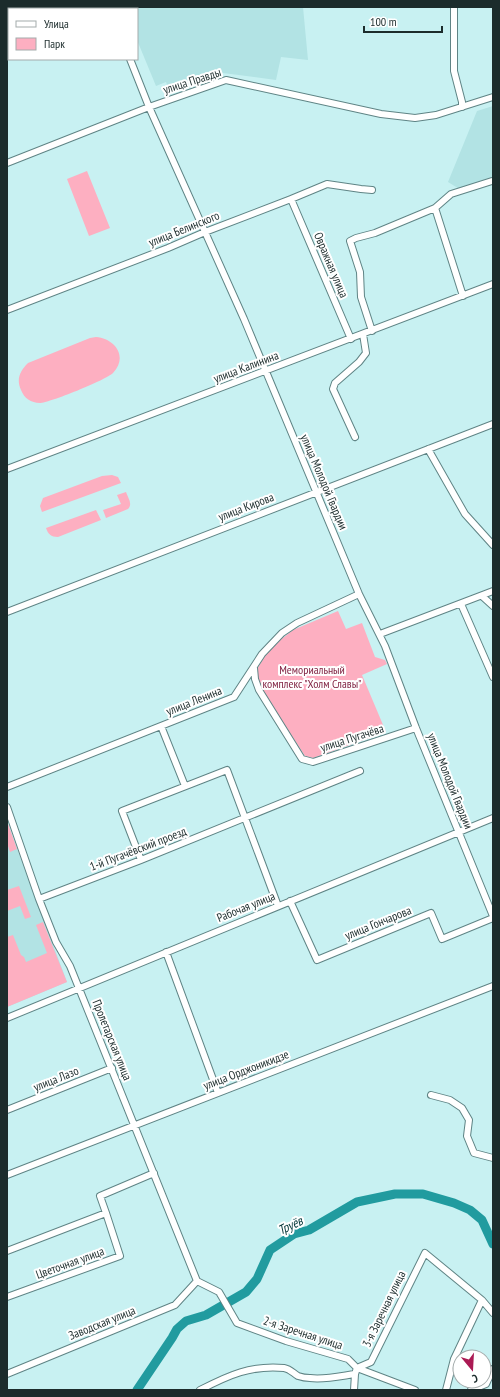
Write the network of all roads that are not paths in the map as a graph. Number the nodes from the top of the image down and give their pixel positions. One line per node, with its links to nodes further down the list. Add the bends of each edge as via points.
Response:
1 (454, 7): 5 (street, via 454,71)
2 (130, 60): 4 (street, улица Молодой Гвардии)
3 (493, 96): 5 (street)
4 (149, 107): 5 (street, улица Правды, via 226,80 381,114 415,118); 6 (street, улица Правды); 11 (street, улица Молодой Гвардии)
5 (462, 107)
6 (7, 163)
7 (492, 181): 10 (street, via 451,194)
8 (372, 190): 9 (street, улица Белинского, via 327,184)
9 (291, 199): 11 (street, улица Белинского); 17 (street, Овражная улица)
10 (435, 208): 13 (street); 15 (street, Овражная улица, via 350,241 360,272 361,296)
11 (204, 232): 14 (street, улица Белинского); 18 (street, улица Молодой Гвардии)
12 (493, 284): 13 (street, улица Калинина)
13 (463, 296): 15 (street, улица Калинина)
14 (7, 310)
15 (372, 331): 16 (street, улица Калинина)
16 (363, 334): 17 (street, улица Калинина); 20 (street, via 366,353 335,383 333,389)
17 (351, 339): 18 (street, улица Калинина)
18 (265, 371): 22 (street, улица Калинина); 23 (street, улица Молодой Гвардии)
19 (493, 424): 21 (street, улица Кирова)
20 (355, 437)
21 (428, 449): 23 (street, улица Кирова); 24 (street, via 465,514)
22 (7, 469)
23 (317, 492): 26 (street, улица Молодой Гвардии); 30 (street, улица Кирова)
24 (493, 545)
25 (493, 591): 27 (street)
26 (359, 594): 31 (street, улица Молодой Гвардии); 32 (street, улица Ленина, via 297,623 282,633 262,654)
27 (482, 596): 28 (street); 29 (street)
28 (461, 604): 31 (street); 33 (street)
29 (493, 606)
30 (7, 612)
31 (380, 634): 35 (street, улица Молодой Гвардии)
32 (254, 667): 34 (street, улица Ленина, via 234,697); 35 (street, улица Пугачёва, via 259,690 302,759 313,762)
33 (493, 678)
34 (161, 726): 37 (street); 38 (street, улица Ленина)
35 (416, 728): 42 (street, улица Молодой Гвардии)
36 (360, 771): 41 (street, 1-й Пугачёвский проезд)
37 (185, 786): 41 (street, via 227,770); 43 (street, via 122,811)
38 (7, 787)
39 (7, 807): 44 (street, Пролетарская улица)
40 (493, 818): 42 (street, Рабочая улица)
41 (245, 819): 43 (street, 1-й Пугачёвский проезд); 46 (street)
42 (459, 831): 45 (street, Рабочая улица); 47 (street, улица Молодой Гвардии)
43 (141, 860): 44 (street, 1-й Пугачёвский проезд)
44 (39, 899): 50 (street, Пролетарская улица, via 56,942)
45 (290, 901): 46 (street, Рабочая улица); 47 (street, улица Гончарова, via 316,960 431,913 442,939)
46 (278, 906): 48 (street, Рабочая улица)
47 (493, 917)
48 (166, 952): 50 (street, Рабочая улица); 53 (street)
49 (493, 986): 53 (street, улица Орджоникидзе)
50 (79, 988): 51 (street, Рабочая улица); 52 (street, Пролетарская улица)
51 (7, 1018)
52 (112, 1068): 55 (street, улица Лазо); 56 (street, Пролетарская улица)
53 (218, 1093): 56 (street, улица Орджоникидзе)
54 (431, 1095): 57 (street, via 450,1100 462,1108 469,1120 467,1136 474,1153)
55 (7, 1110)
56 (135, 1124): 58 (street, Пролетарская улица); 59 (street, улица Орджоникидзе)
57 (493, 1158)
58 (154, 1173): 60 (street, Цветочная улица, via 100,1196); 62 (street, Пролетарская улица)
59 (7, 1175)
60 (106, 1213): 61 (street); 63 (street, Цветочная улица, via 120,1256)
61 (7, 1252)
62 (197, 1281): 67 (street, 2-я Заречная улица, via 219,1292 237,1324 348,1359); 68 (street, Заводская улица, via 175,1305)
63 (7, 1297)
64 (482, 1300): 65 (street); 67 (street, 3-я Заречная улица, via 424,1253 371,1362); 72 (street, via 454,1359)
65 (493, 1313)
66 (493, 1369): 73 (street, via 486,1384)
67 (356, 1371): 69 (street, via 326,1378 310,1378 298,1376 287,1368 264,1367 226,1376); 70 (street); 71 (street, 2-я Заречная улица)
68 (7, 1374)
69 (200, 1390)
70 (354, 1390)
71 (415, 1390)
72 (446, 1390)
73 (470, 1390)

